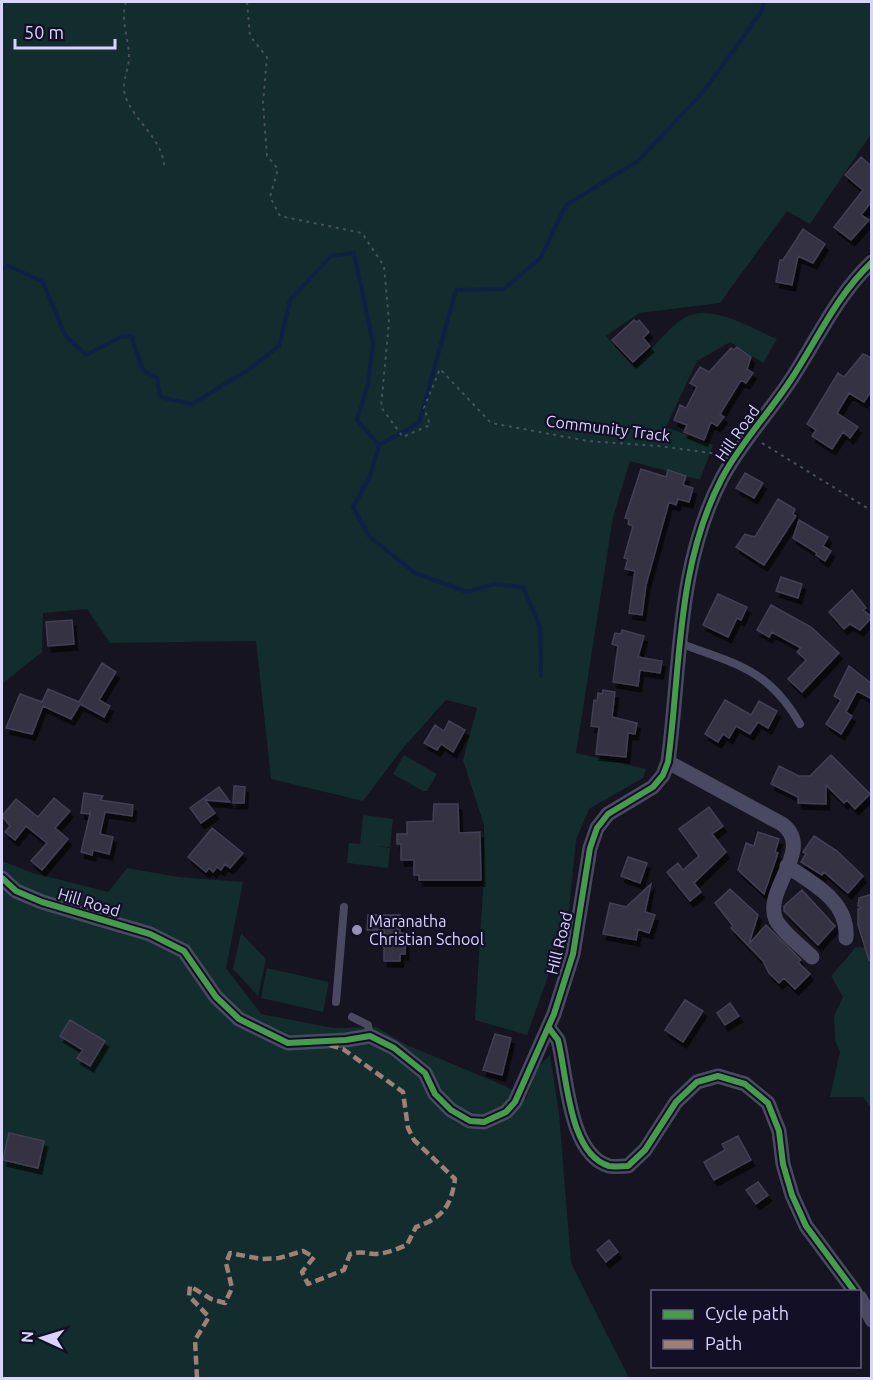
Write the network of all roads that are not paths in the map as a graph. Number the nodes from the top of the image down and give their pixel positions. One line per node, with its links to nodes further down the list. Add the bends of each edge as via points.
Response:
1 (872, 262): 2 (street, Hill Road, via 844,293 791,381 732,461 714,496 686,590)
2 (679, 643): 3 (lane, via 759,675 778,691); 4 (street, Hill Road)
3 (800, 724)
4 (668, 762): 5 (street, via 786,827 794,842); 12 (street, Hill Road, via 653,787 609,814 594,834 573,954)
5 (787, 866): 8 (street, via 839,905 846,922); 9 (street, via 767,908)
6 (2, 878): 13 (street, Hill Road, via 16,891 42,902 150,934 184,951 216,997 239,1019 288,1043)
7 (344, 907): 10 (lane)
8 (846, 938)
9 (812, 957)
10 (336, 1002)
11 (352, 1017): 13 (lane, via 368,1026)
12 (549, 1028): 13 (street, Hill Road, via 514,1102 506,1112 484,1122 470,1121 451,1110 435,1094 425,1073 394,1047); 14 (street, via 558,1040 577,1131 590,1154 608,1166 628,1166 645,1150 676,1102 697,1082 718,1076 745,1084 768,1103 801,1216)
13 (370, 1036)
14 (854, 1290)
15 (861, 1300): 16 (street)
16 (872, 1320)

